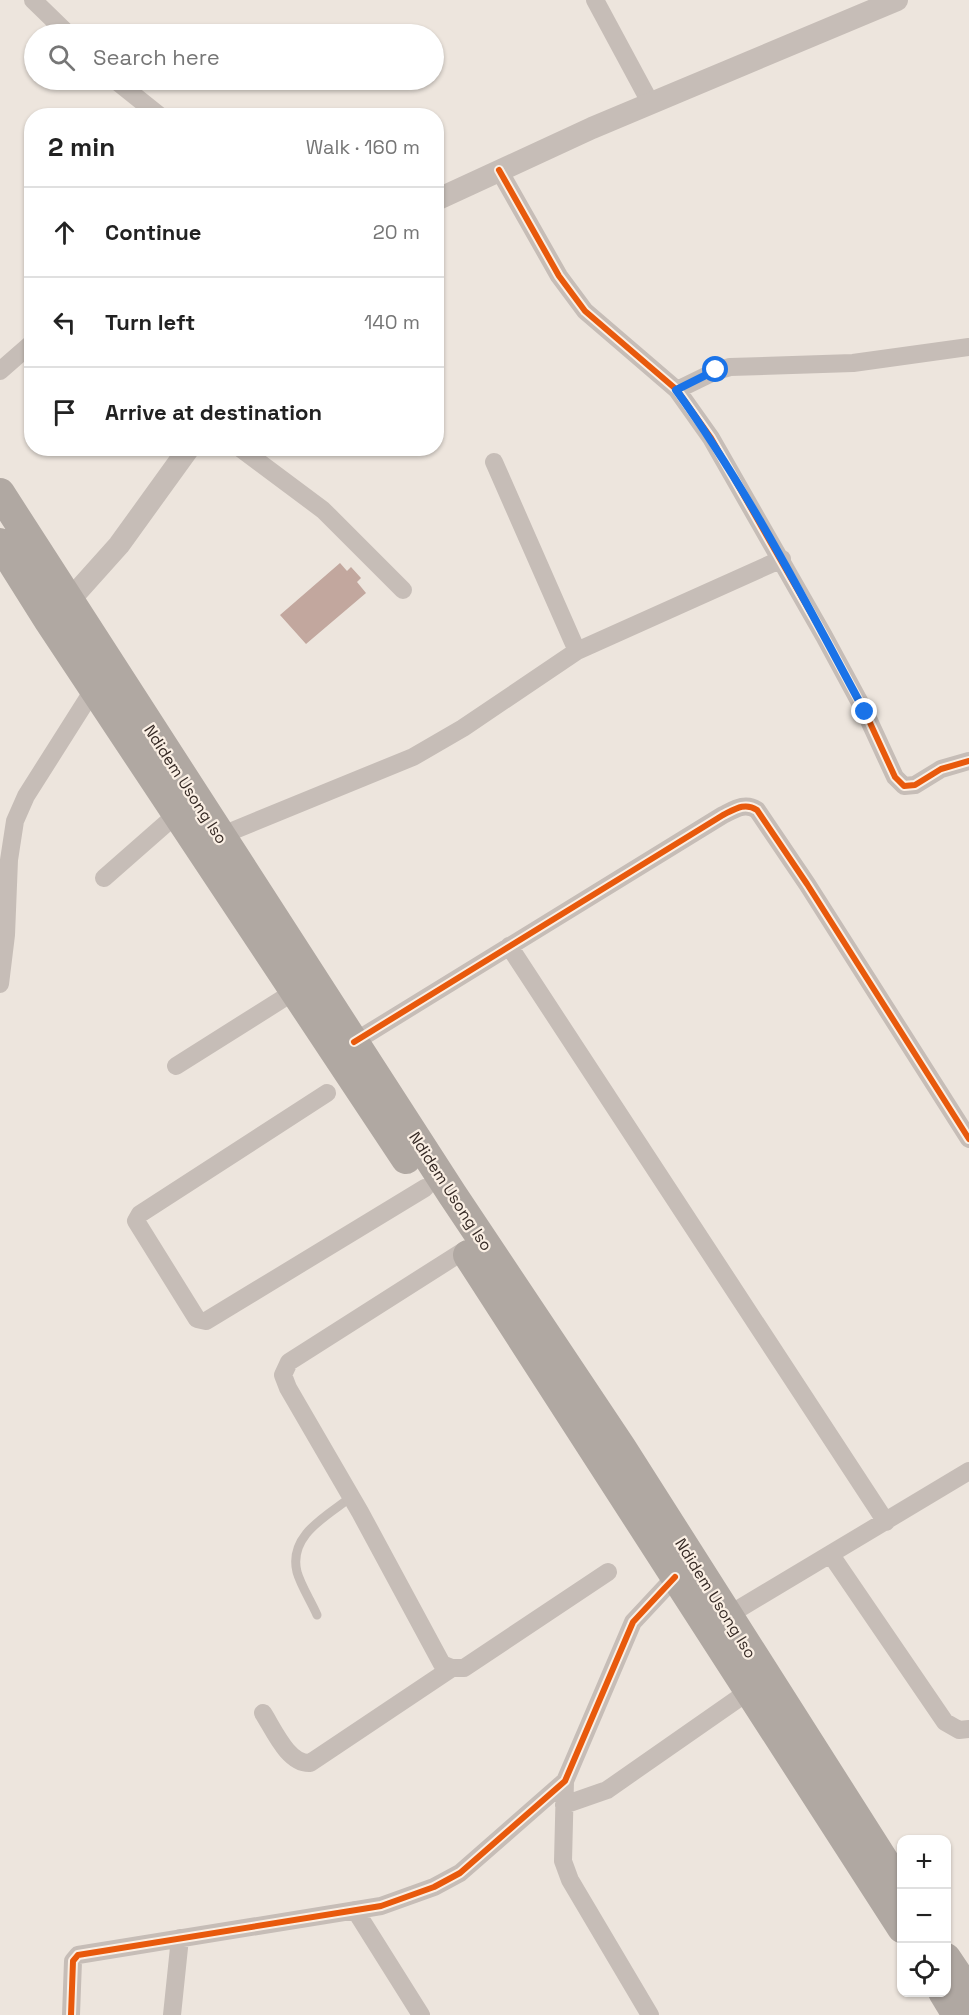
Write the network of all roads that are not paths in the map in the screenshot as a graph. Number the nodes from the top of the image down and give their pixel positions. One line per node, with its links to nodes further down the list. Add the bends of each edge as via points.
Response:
1 (33, 0): 4 (street)
2 (595, 0): 6 (street)
3 (897, 0): 6 (street)
4 (58, 24)
5 (128, 90): 7 (street)
6 (651, 104): 8 (street)
7 (150, 108)
8 (499, 170): 9 (street); 13 (street, via 559,276 585,311)
9 (444, 196)
10 (969, 347): 13 (street, via 853,363 730,367)
11 (24, 350): 12 (street)
12 (0, 370)
13 (676, 390): 19 (street, via 711,438)
14 (183, 456): 21 (street, via 119,545)
15 (251, 456): 20 (street, via 323,510)
16 (494, 462): 22 (street)
17 (0, 493): 21 (highway, Ndidem Usong Iso)
18 (0, 543): 21 (highway, Ndidem Usong Iso)
19 (782, 559): 22 (street); 24 (street, via 865,712 895,777 904,786 915,785 941,769)
20 (403, 590)
21 (59, 612): 23 (highway, Ndidem Usong Iso); 26 (highway, Ndidem Usong Iso)
22 (577, 651): 26 (street, via 413,757)
23 (95, 687): 25 (highway, Ndidem Usong Iso); 29 (street, via 26,796 15,821)
24 (969, 761)
25 (178, 813): 27 (street); 30 (highway, Ndidem Usong Iso)
26 (220, 836): 31 (highway, Ndidem Usong Iso)
27 (104, 878)
28 (509, 946): 31 (street); 34 (street, via 723,815 742,806 752,807 807,884); 39 (street)
29 (0, 984)
30 (295, 991): 32 (street); 35 (highway, Ndidem Usong Iso)
31 (354, 1042): 44 (highway, Ndidem Usong Iso, via 621,1447)
32 (176, 1066)
33 (327, 1093): 35 (street, via 140,1214 136,1221 197,1319 206,1321)
34 (969, 1139)
35 (425, 1188): 36 (highway, Ndidem Usong Iso)
36 (465, 1250): 38 (street, via 289,1362 283,1375); 42 (highway, Ndidem Usong Iso)
37 (969, 1471): 39 (street)
38 (351, 1497): 43 (lane, via 308,1530 296,1551 297,1572); 45 (street, via 442,1664)
39 (886, 1522): 40 (street)
40 (831, 1555): 44 (street); 48 (street, via 945,1722 959,1730)
41 (608, 1572): 45 (street, via 464,1668)
42 (675, 1576): 46 (highway, Ndidem Usong Iso); 49 (street, via 633,1622)
43 (317, 1615)
44 (727, 1616): 51 (highway, Ndidem Usong Iso)
45 (452, 1668): 47 (street, via 310,1763 293,1759)
46 (749, 1691): 50 (street, via 607,1790); 53 (highway, Ndidem Usong Iso)
47 (263, 1713)
48 (969, 1729)
49 (565, 1781): 50 (street); 52 (street, via 460,1873 381,1906)
50 (564, 1805): 61 (street, via 563,1861 570,1880)
51 (897, 1881)
52 (355, 1910): 54 (street); 60 (street)
53 (897, 1920)
54 (180, 1938): 58 (street, via 78,1955 73,1961); 59 (street)
55 (951, 1965): 56 (highway)
56 (969, 1992)
57 (946, 1997): 62 (highway)
58 (71, 2015)
59 (172, 2015)
60 (422, 2015)
61 (650, 2015)
62 (957, 2015)

